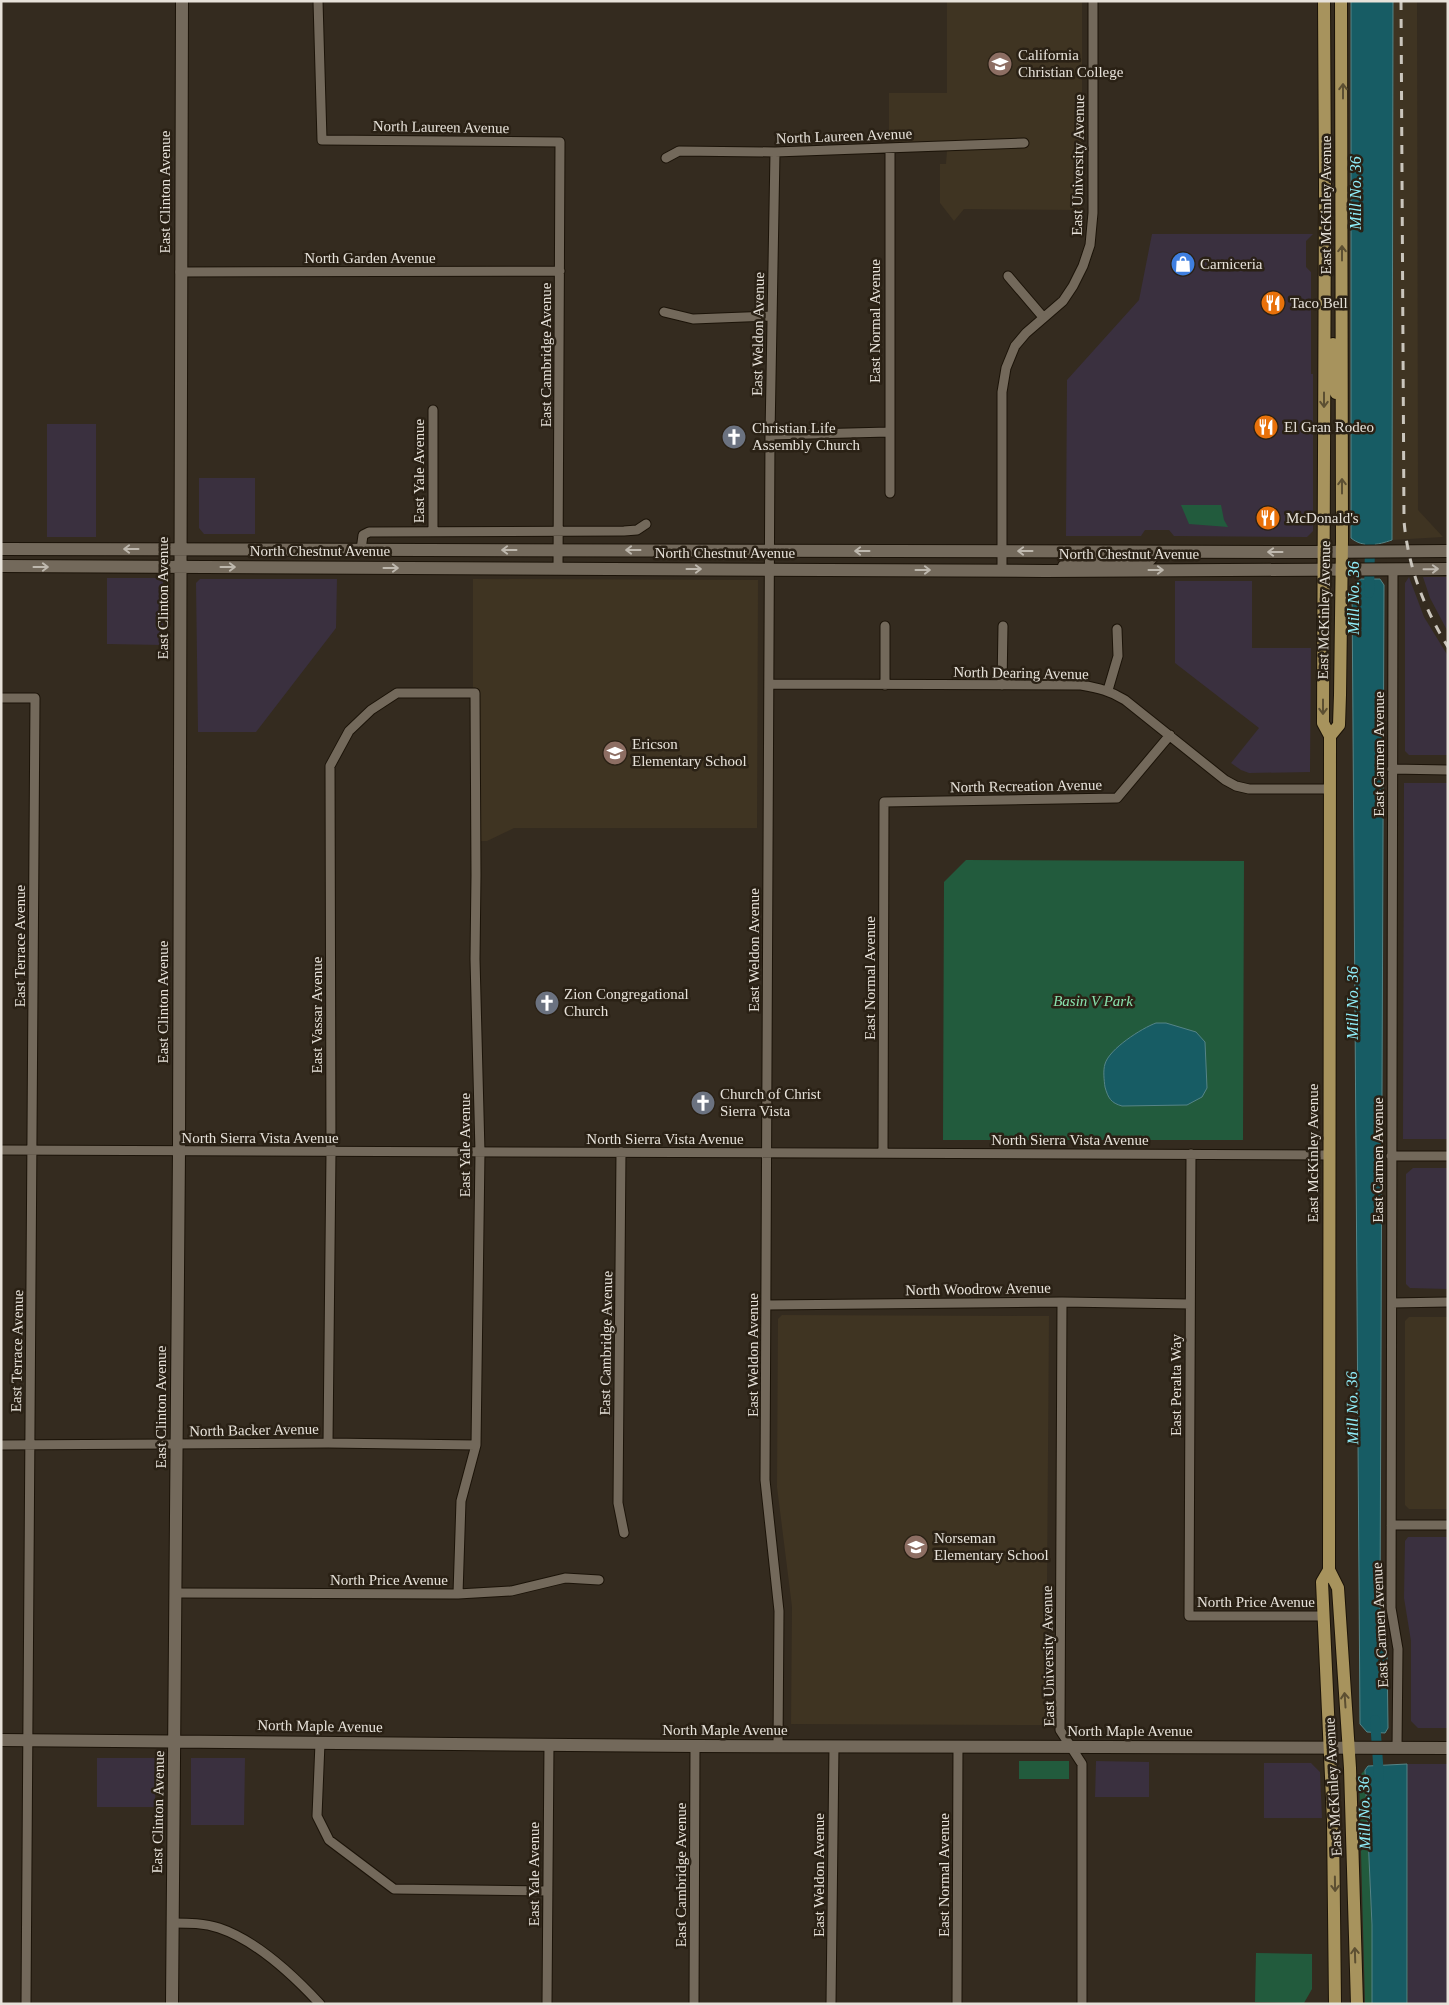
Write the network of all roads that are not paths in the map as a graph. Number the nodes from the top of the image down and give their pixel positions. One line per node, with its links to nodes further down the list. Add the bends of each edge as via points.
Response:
1 (182, 1): 13 (main road, East Clinton Avenue)
2 (318, 1): 6 (street, North Laureen Avenue, via 322,140)
3 (1093, 1): 17 (street, East University Avenue, via 1093,227 1084,266 1063,301)
4 (1324, 1): 11 (main road, East McKinley Avenue)
5 (1341, 1): 19 (main road, East McKinley Avenue, one-way to 5)
6 (560, 142): 12 (street, East Cambridge Avenue)
7 (1024, 143): 8 (street, North Laureen Avenue)
8 (890, 148): 9 (street, North Laureen Avenue); 20 (street, East Normal Avenue)
9 (775, 152): 10 (street, North Laureen Avenue, via 678,151); 16 (street, East Weldon Avenue)
10 (666, 158)
11 (1324, 259): 19 (main road, via 1328,260 1332,270 1333,376); 34 (main road, East McKinley Avenue, one-way to 34)
12 (560, 271): 13 (street, North Garden Avenue); 25 (street, East Cambridge Avenue)
13 (180, 272): 27 (main road, East Clinton Avenue)
14 (1008, 276): 17 (street)
15 (664, 312): 16 (street, via 693,319)
16 (771, 316): 21 (street, East Weldon Avenue)
17 (1044, 317): 31 (street, East University Avenue, via 1015,346 1006,368 1002,392)
18 (433, 410): 24 (street, East Yale Avenue)
19 (1342, 423): 35 (main road, East McKinley Avenue, one-way to 19)
20 (889, 432): 21 (street); 22 (street, East Normal Avenue)
21 (770, 435): 30 (street, East Weldon Avenue)
22 (890, 494)
23 (646, 524): 25 (street, North Chestnut Avenue, via 631,531)
24 (433, 531): 25 (street, North Chestnut Avenue); 28 (street, North Chestnut Avenue, via 366,532)
25 (558, 532): 29 (street, East Cambridge Avenue)
26 (1, 548): 27 (main road, North Chestnut Avenue, one-way to 26)
27 (180, 549): 28 (main road, North Chestnut Avenue); 38 (main road, East Clinton Avenue)
28 (361, 550): 29 (main road, North Chestnut Avenue, one-way to 28)
29 (558, 550): 30 (main road, North Chestnut Avenue, one-way to 29); 39 (street, East Cambridge Avenue)
30 (770, 551): 31 (main road, North Chestnut Avenue, one-way to 30); 40 (street, East Weldon Avenue)
31 (1002, 551): 33 (main road, North Chestnut Avenue, one-way to 31); 42 (street, East University Avenue)
32 (1448, 551): 36 (main road, North Chestnut Avenue)
33 (1157, 552): 34 (main road, North Chestnut Avenue, one-way to 33); 46 (main road, via 1149,560 1140,562 1084,562)
34 (1324, 552): 35 (main road, North Chestnut Avenue); 43 (main road, East McKinley Avenue)
35 (1342, 552): 36 (main road, North Chestnut Avenue); 44 (main road, East McKinley Avenue)
36 (1417, 552): 45 (main road)
37 (1, 566): 38 (main road, North Chestnut Avenue, one-way to 38)
38 (180, 567): 39 (main road, North Chestnut Avenue, one-way to 39); 64 (main road, East Clinton Avenue)
39 (558, 568): 40 (main road, North Chestnut Avenue, one-way to 40)
40 (770, 569): 42 (main road, North Chestnut Avenue, one-way to 42); 50 (street, East Weldon Avenue)
41 (1448, 569): 45 (main road, North Chestnut Avenue, one-way to 41)
42 (1002, 570): 46 (main road, North Chestnut Avenue)
43 (1324, 570): 44 (main road, North Chestnut Avenue); 46 (main road, North Chestnut Avenue, one-way to 43); 57 (main road, East McKinley Avenue, one-way to 57, via 1323,723)
44 (1341, 570): 45 (main road, North Chestnut Avenue); 57 (main road, East McKinley Avenue, via 1338,725)
45 (1393, 570): 58 (street, East Carmen Avenue)
46 (1045, 571)
47 (884, 626): 51 (street)
48 (1003, 626): 52 (street)
49 (1117, 630): 53 (street, via 1118,656)
50 (769, 684): 51 (street, North Dearing Avenue); 68 (street, East Weldon Avenue)
51 (884, 684): 52 (street, North Dearing Avenue)
52 (1002, 685): 53 (street, North Dearing Avenue, via 1081,685)
53 (1108, 690): 56 (street, North Dearing Avenue)
54 (475, 693): 65 (street, East Vassar Avenue, via 397,693 371,710 349,731 330,766); 66 (street, East Yale Avenue, via 475,959)
55 (1, 698): 63 (street, East Terrace Avenue, via 35,698)
56 (1170, 735): 60 (street, North Dearing Avenue, via 1236,786 1249,789); 61 (street, North Recreation Avenue, via 1117,798)
57 (1330, 736): 60 (main road, East McKinley Avenue)
58 (1392, 769): 59 (street); 72 (street, East Carmen Avenue)
59 (1448, 770)
60 (1329, 789): 71 (main road, East McKinley Avenue)
61 (884, 802): 69 (street, East Normal Avenue)
62 (1, 1150): 63 (street, North Sierra Vista Avenue)
63 (32, 1150): 64 (street, North Sierra Vista Avenue); 81 (street, East Terrace Avenue)
64 (179, 1151): 65 (street, North Sierra Vista Avenue); 82 (main road, East Clinton Avenue)
65 (331, 1152): 66 (street, North Sierra Vista Avenue); 79 (street, East Vassar Avenue)
66 (480, 1152): 67 (street, North Sierra Vista Avenue); 83 (street, East Yale Avenue)
67 (621, 1152): 68 (street, North Sierra Vista Avenue); 86 (street, East Cambridge Avenue, via 618,1503)
68 (768, 1153): 69 (street, North Sierra Vista Avenue); 78 (street, East Weldon Avenue)
69 (883, 1153): 70 (street, North Sierra Vista Avenue)
70 (1191, 1154): 71 (street, North Sierra Vista Avenue); 77 (street, East Peralta Way)
71 (1329, 1155): 87 (main road, East McKinley Avenue)
72 (1391, 1156): 73 (street); 76 (street, East Carmen Avenue)
73 (1448, 1156)
74 (1062, 1302): 77 (street, North Woodrow Avenue); 78 (street, North Woodrow Avenue); 102 (street, East University Avenue, via 1060,1730)
75 (1448, 1302): 76 (street)
76 (1392, 1303): 84 (street, East Carmen Avenue)
77 (1190, 1304): 91 (street, East Peralta Way)
78 (767, 1305): 99 (street, East Weldon Avenue, via 765,1480 779,1611)
79 (328, 1443): 82 (street, North Backer Avenue); 83 (street, North Backer Avenue)
80 (1, 1445): 81 (street, North Backer Avenue)
81 (29, 1445): 82 (street, North Backer Avenue); 94 (street, East Terrace Avenue)
82 (177, 1445): 89 (main road, East Clinton Avenue)
83 (476, 1445): 90 (street, East Yale Avenue, via 460,1501)
84 (1391, 1525): 85 (street); 105 (street, East Carmen Avenue, via 1391,1608 1398,1649)
85 (1448, 1525)
86 (624, 1533)
87 (1329, 1570): 92 (main road, East McKinley Avenue, via 1322,1582); 104 (main road, East McKinley Avenue, one-way to 87, via 1338,1588)
88 (599, 1580): 90 (street, North Price Avenue, via 565,1578 511,1591)
89 (176, 1593): 90 (street, North Price Avenue); 95 (main road, East Clinton Avenue)
90 (458, 1594)
91 (1189, 1616): 92 (street, North Price Avenue)
92 (1323, 1616): 103 (main road, East McKinley Avenue)
93 (1, 1740): 94 (main road, North Maple Avenue)
94 (26, 1741): 95 (main road, North Maple Avenue); 109 (street, East Terrace Avenue)
95 (175, 1741): 96 (main road, North Maple Avenue); 108 (main road, East Clinton Avenue)
96 (320, 1743): 97 (main road, North Maple Avenue); 107 (street, via 316,1816 329,1840 394,1889)
97 (548, 1744): 98 (main road, North Maple Avenue); 107 (street, East Yale Avenue)
98 (695, 1746): 99 (main road, North Maple Avenue); 113 (street, East Cambridge Avenue)
99 (778, 1746): 100 (main road, North Maple Avenue)
100 (834, 1746): 101 (main road, North Maple Avenue); 114 (street, East Weldon Avenue)
101 (958, 1746): 102 (main road, North Maple Avenue); 115 (street, East Normal Avenue)
102 (1071, 1747): 103 (main road, North Maple Avenue); 116 (street, East University Avenue, via 1082,1764)
103 (1330, 1748): 104 (main road, North Maple Avenue); 117 (main road, East McKinley Avenue, one-way to 117)
104 (1348, 1748): 105 (main road, North Maple Avenue); 118 (main road, East McKinley Avenue, one-way to 104)
105 (1397, 1748): 106 (main road, North Maple Avenue)
106 (1448, 1748)
107 (547, 1891): 112 (street, East Yale Avenue)
108 (173, 1923): 110 (main road, East Clinton Avenue); 111 (street, via 198,1923 236,1935 302,1984)
109 (26, 2004)
110 (172, 2004)
111 (320, 2004)
112 (547, 2004)
113 (694, 2004)
114 (831, 2004)
115 (957, 2004)
116 (1082, 2004)
117 (1335, 2004)
118 (1357, 2004)

